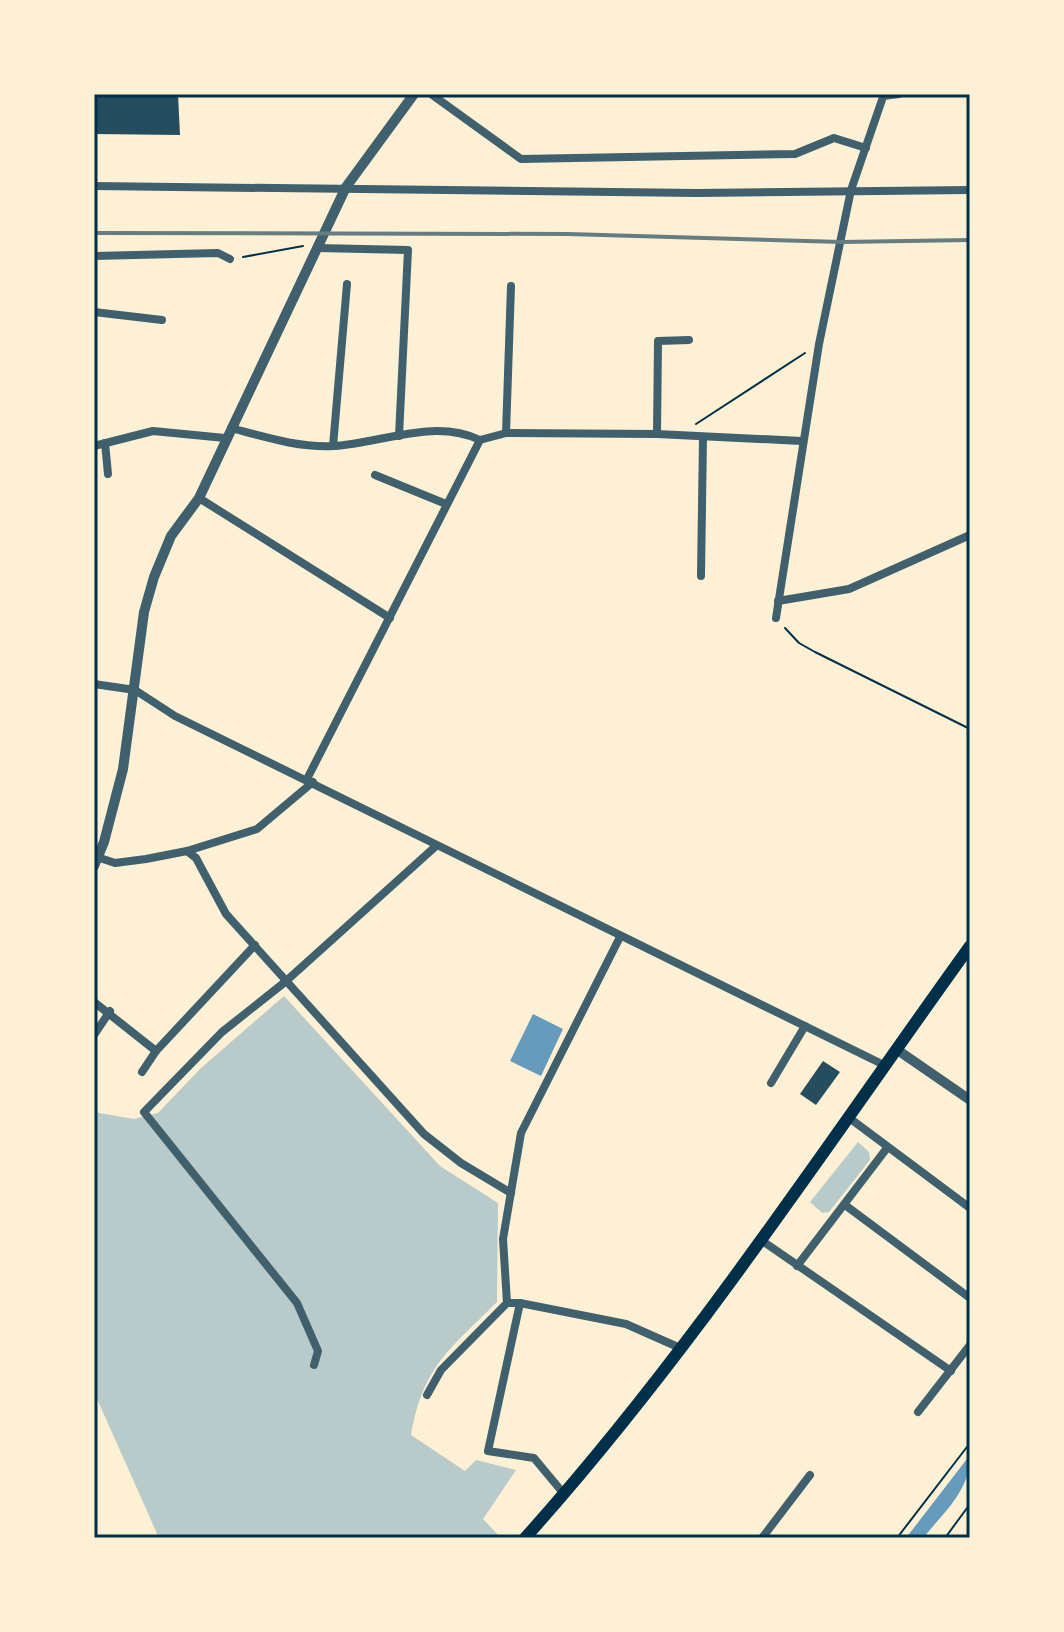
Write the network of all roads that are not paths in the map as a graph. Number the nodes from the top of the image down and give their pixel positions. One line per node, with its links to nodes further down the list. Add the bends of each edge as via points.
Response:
1 (414, 94): 7 (street)
2 (431, 94): 5 (street, via 521,159 795,154 834,138)
3 (899, 94): 4 (street)
4 (884, 95): 5 (street)
5 (866, 148): 8 (street)
6 (94, 186): 7 (street)
7 (346, 187): 8 (street); 10 (street)
8 (851, 190): 9 (street); 26 (street)
9 (970, 190)
10 (318, 248): 20 (street); 23 (street, via 408,250)
11 (94, 256): 12 (street, via 218,253)
12 (230, 259)
13 (347, 284): 29 (street)
14 (511, 286): 17 (street)
15 (94, 312): 16 (street)
16 (162, 320)
17 (510, 330): 18 (street); 21 (street)
18 (520, 331)
19 (689, 340): 22 (street, via 658,341)
20 (228, 433): 27 (street, via 153,431); 29 (street); 32 (street)
21 (506, 433): 22 (street); 25 (street)
22 (657, 434): 24 (street)
23 (399, 436): 25 (street, via 430,430); 29 (street)
24 (703, 437): 26 (street); 35 (street)
25 (480, 440): 33 (street)
26 (802, 441): 36 (street)
27 (105, 443): 28 (street); 30 (street)
28 (94, 446)
29 (333, 446)
30 (108, 474)
31 (375, 475): 33 (street)
32 (199, 498): 37 (street); 40 (street, via 171,536 154,577 144,612)
33 (446, 504): 37 (street)
34 (970, 535): 36 (street, via 849,589)
35 (701, 576)
36 (778, 601): 38 (street)
37 (390, 618): 41 (street)
38 (776, 618)
39 (94, 684): 40 (street)
40 (135, 690): 41 (street, via 175,716); 44 (street, via 123,769)
41 (310, 781): 42 (street); 43 (street, via 257,829)
42 (436, 846): 45 (street); 48 (street)
43 (187, 851): 44 (street, via 115,863); 46 (street, via 226,914)
44 (96, 860)
45 (620, 937): 51 (street); 61 (street, via 521,1133)
46 (255, 945): 48 (street); 54 (street)
47 (970, 946): 53 (main road)
48 (285, 982): 61 (street, via 424,1134); 71 (street, via 222,1032 144,1112 297,1303 318,1351)
49 (94, 1002): 50 (street)
50 (110, 1011): 52 (street); 54 (street)
51 (805, 1026): 55 (street); 57 (street)
52 (94, 1035)
53 (896, 1049): 55 (main road); 58 (street)
54 (156, 1051): 56 (street)
55 (884, 1065): 59 (main road)
56 (142, 1072)
57 (771, 1083)
58 (970, 1100)
59 (848, 1117): 60 (street); 64 (main road)
60 (887, 1148): 62 (street); 63 (street)
61 (511, 1193): 67 (street, via 503,1239)
62 (845, 1205): 65 (street); 66 (street)
63 (970, 1208)
64 (761, 1240): 65 (street); 70 (main road)
65 (797, 1266): 72 (street)
66 (970, 1298)
67 (507, 1303): 68 (street); 73 (street, via 441,1370)
68 (520, 1303): 70 (street, via 626,1324); 76 (street, via 488,1451 534,1458)
69 (970, 1345): 72 (street)
70 (678, 1347): 76 (main road)
71 (314, 1365)
72 (951, 1371): 74 (street)
73 (427, 1395)
74 (918, 1412)
75 (810, 1475): 78 (street)
76 (564, 1494): 79 (main road)
77 (756, 1524): 78 (street)
78 (764, 1535)
79 (525, 1538)

